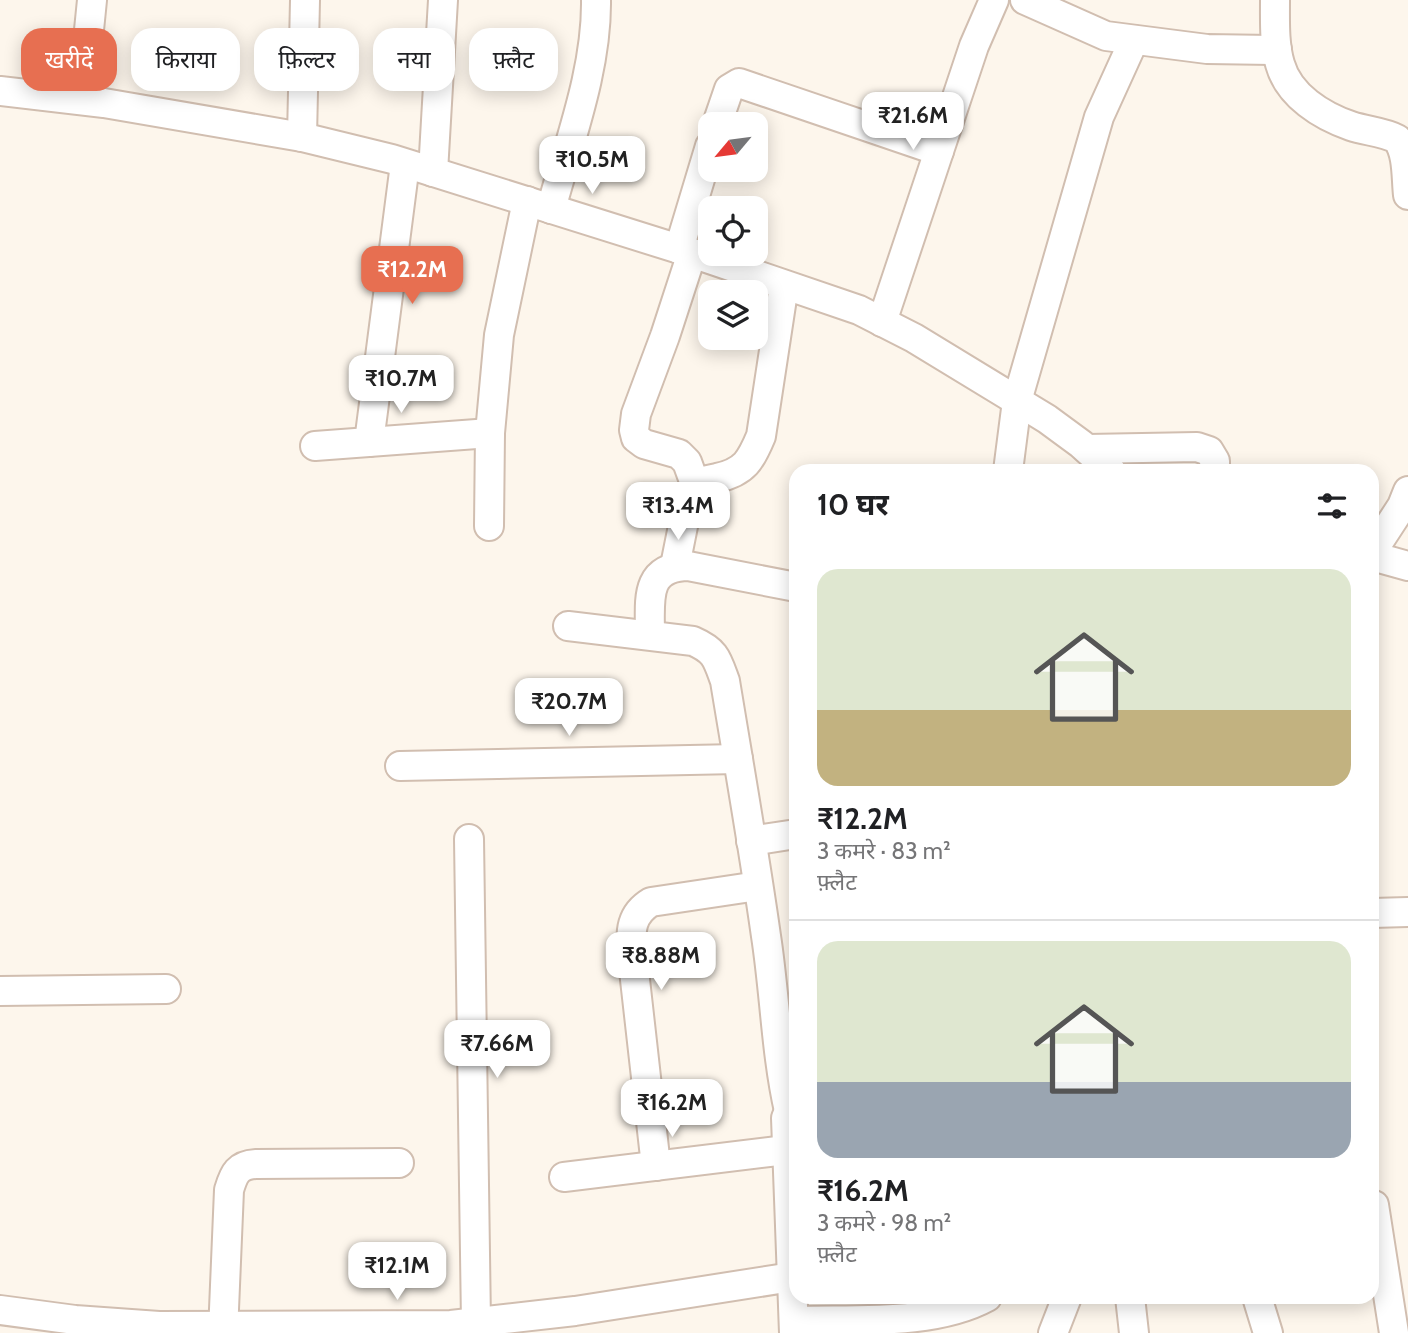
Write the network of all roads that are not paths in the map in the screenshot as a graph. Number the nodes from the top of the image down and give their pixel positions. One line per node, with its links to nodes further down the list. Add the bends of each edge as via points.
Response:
1 (92, 0): 11 (street)
2 (305, 0): 13 (street)
3 (443, 0): 16 (street)
4 (596, 0): 19 (street, via 590,61)
5 (994, 0): 14 (street)
6 (1025, 0): 8 (street, via 1106,36)
7 (1275, 0): 9 (street)
8 (1134, 40): 9 (street); 23 (street, via 1099,117)
9 (1277, 50): 18 (street, via 1281,67 1310,106 1335,120 1397,139 1402,146)
10 (0, 90): 11 (street)
11 (82, 100): 13 (street)
12 (721, 112): 14 (street, via 729,89 739,83)
13 (302, 137): 15 (street)
14 (939, 151): 22 (street)
15 (405, 164): 16 (street); 25 (street)
16 (433, 172): 19 (street)
17 (702, 182): 20 (street)
18 (1408, 195)
19 (539, 205): 20 (street); 24 (street, via 499,335)
20 (686, 251): 21 (street); 31 (street, via 666,336 634,430 644,444 683,457)
21 (784, 285): 22 (street); 31 (street, via 761,436 752,458 729,475)
22 (882, 322): 23 (street)
23 (1017, 401): 27 (street); 28 (street)
24 (490, 433): 25 (street); 34 (street)
25 (369, 442): 26 (street)
26 (315, 446)
27 (1087, 449): 29 (street); 30 (street, via 1197,447 1209,451)
28 (1009, 464)
29 (1103, 464)
30 (1215, 464)
31 (695, 484): 36 (street)
32 (1408, 491): 33 (street)
33 (1382, 521)
34 (489, 526)
35 (1379, 556): 37 (street)
36 (675, 566): 38 (street); 40 (street, via 655,579)
37 (1408, 566)
38 (789, 586)
39 (568, 626): 40 (street)
40 (650, 634): 41 (street, via 694,641 709,648 717,659)
41 (738, 759): 42 (street); 45 (street)
42 (400, 766)
43 (789, 835): 45 (street)
44 (469, 839): 67 (street)
45 (751, 841): 46 (street)
46 (758, 886): 49 (street); 56 (street, via 651,902 638,910 631,933 632,953)
47 (1408, 912): 48 (street)
48 (1379, 913)
49 (783, 964): 52 (street, via 784,1085)
50 (166, 989): 51 (street)
51 (0, 991)
52 (789, 1098)
53 (789, 1114): 54 (street)
54 (786, 1150): 56 (street); 58 (street)
55 (399, 1163): 70 (street, via 257,1164 238,1169 229,1190)
56 (656, 1166): 57 (street)
57 (564, 1177)
58 (789, 1213)
59 (1379, 1237): 75 (street)
60 (789, 1276): 68 (street, via 575,1311)
61 (793, 1304): 69 (street)
62 (966, 1304): 69 (street, via 908,1317)
63 (1064, 1304): 72 (street)
64 (1131, 1304): 73 (street)
65 (1259, 1304): 74 (street)
66 (0, 1310): 70 (street)
67 (476, 1322): 68 (street); 71 (street)
68 (515, 1326)
69 (794, 1327)
70 (223, 1330): 71 (street)
71 (357, 1330)
72 (1053, 1333)
73 (1134, 1333)
74 (1268, 1333)
75 (1394, 1333)

